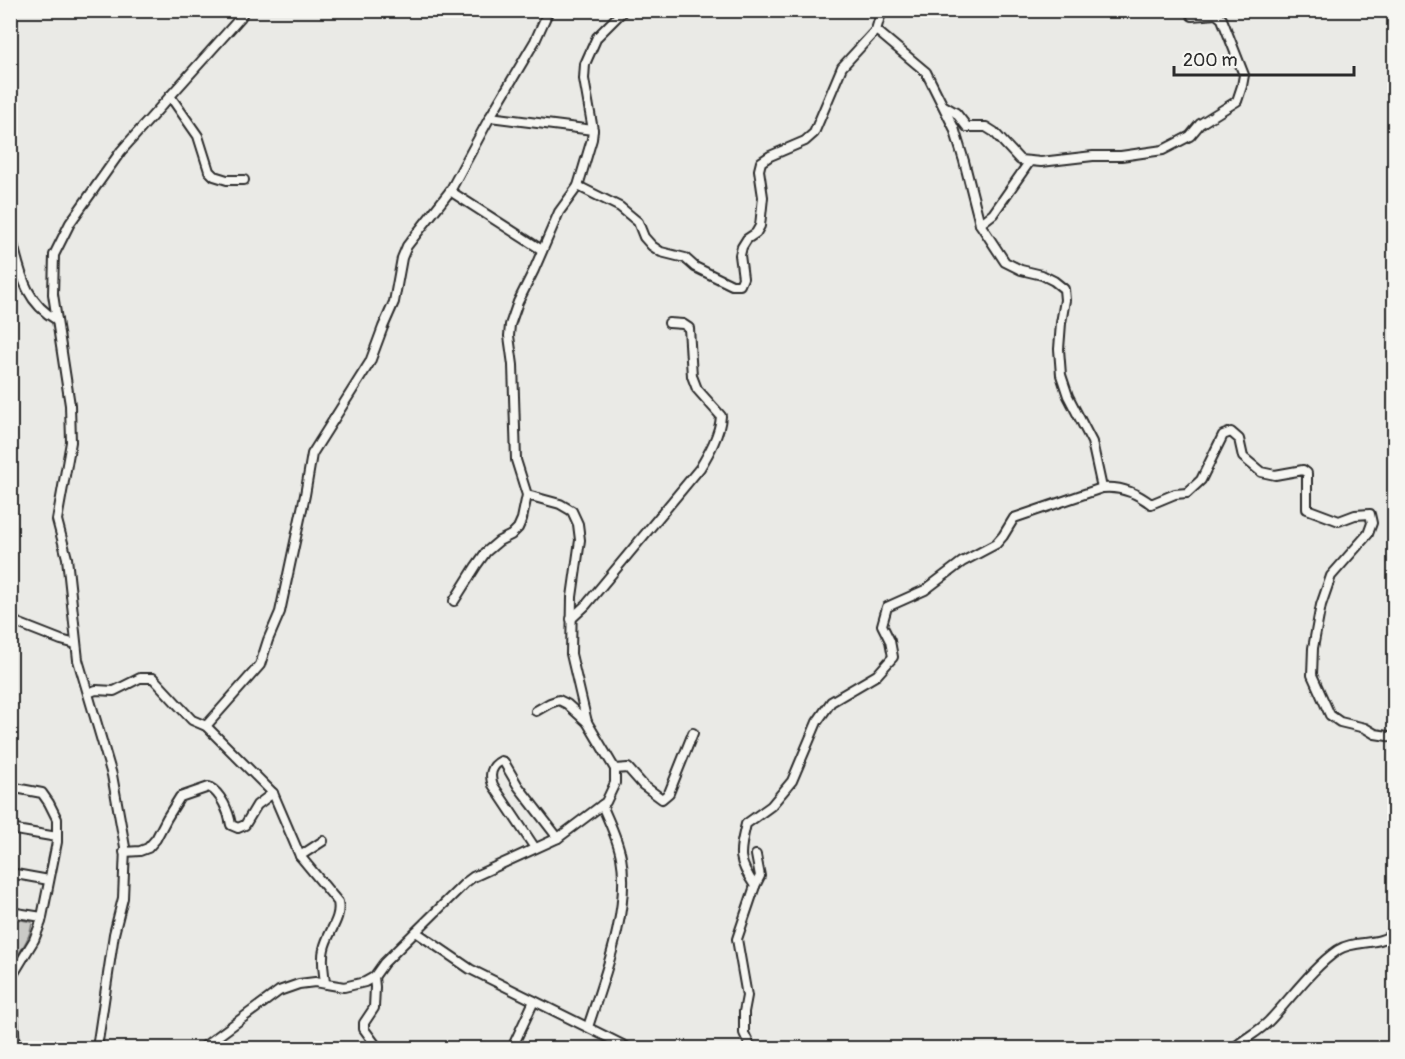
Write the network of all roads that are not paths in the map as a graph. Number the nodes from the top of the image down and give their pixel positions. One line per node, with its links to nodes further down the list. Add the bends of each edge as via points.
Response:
1 (244, 10): 7 (street)
2 (549, 10): 9 (street)
3 (624, 10): 10 (street, via 597,37 585,64)
4 (882, 10): 6 (street)
5 (1192, 16): 11 (street, via 1216,14 1222,19 1244,75 1237,101 1200,124 1190,136 1163,150)
6 (876, 30): 8 (street, via 926,72); 13 (street, via 842,67 814,133 761,162 760,226 742,247 740,285 704,272 685,258 661,252 644,237 638,222 620,207)
7 (170, 96): 12 (street, via 198,136 209,171 227,180); 18 (street, via 121,151 70,223 54,255)
8 (944, 106): 11 (street, via 967,127 986,127 994,132 1020,160); 15 (street, via 954,128)
9 (490, 117): 10 (street); 14 (street)
10 (592, 130): 13 (street)
11 (1030, 162): 15 (street, via 993,214)
12 (244, 180)
13 (578, 186): 17 (street, via 559,212)
14 (450, 191): 17 (street); 29 (street, via 407,246 394,302 370,362 312,454 280,612 260,665)
15 (980, 224): 20 (street, via 1005,262 1042,275 1064,289 1061,375 1092,442)
16 (10, 233): 18 (street, via 26,287 37,305)
17 (542, 250): 21 (street, via 518,302 509,336 516,460)
18 (57, 320): 25 (street, via 70,405 70,442 57,520 67,558)
19 (669, 323): 23 (street, via 689,328 692,376 697,389 721,416 720,424 700,468)
20 (1102, 488): 31 (street, via 1140,495 1151,504 1187,493 1201,480 1223,435 1231,432 1239,439 1243,458 1261,472 1307,473 1307,509 1339,521 1355,514 1370,514 1368,534 1331,576 1321,606 1312,675 1330,715 1375,734); 46 (street, via 1014,518 996,544 962,562 925,590 887,607 882,625 893,657 877,675 831,702 817,722 792,781 771,806 746,825 739,852)
21 (527, 495): 22 (street, via 518,528 486,552); 23 (street, via 560,504 572,511 578,524 580,540)
22 (454, 601)
23 (571, 619): 28 (street, via 571,654)
24 (10, 620): 25 (street)
25 (76, 644): 26 (street)
26 (88, 693): 29 (street, via 114,691 140,678 153,678 192,720); 41 (street, via 112,775)
27 (536, 711): 28 (street, via 559,700)
28 (587, 722): 32 (street)
29 (206, 726): 34 (street)
30 (693, 733): 32 (street, via 669,793 662,799 628,768)
31 (1395, 737)
32 (615, 769): 35 (street, via 615,783)
33 (10, 788): 37 (street, via 42,794 57,819)
34 (273, 792): 41 (street, via 257,805 245,825 237,828 231,825 215,790 209,787 189,793 180,797 152,844 140,851); 43 (street)
35 (602, 805): 38 (street); 54 (street, via 622,860 622,891 614,943)
36 (10, 829): 37 (street)
37 (57, 837): 45 (street)
38 (558, 838): 40 (street); 40 (street, via 501,761 495,764 490,778)
39 (323, 841): 43 (street)
40 (535, 848): 49 (street, via 473,877)
41 (124, 852): 56 (street, via 123,898)
42 (756, 855): 46 (street, via 760,876)
43 (300, 856): 52 (street, via 339,907 323,950)
44 (10, 873): 45 (street)
45 (49, 880): 48 (street)
46 (755, 886): 61 (street, via 737,939 747,996 744,1033)
47 (10, 912): 48 (street)
48 (42, 917): 55 (street, via 11,978)
49 (416, 932): 51 (street); 53 (street, via 471,969)
50 (1395, 932): 62 (street, via 1340,949 1320,965 1268,1023)
51 (374, 977): 52 (street, via 344,987); 58 (street, via 374,1008 364,1029)
52 (325, 983): 57 (street, via 299,984 279,991)
53 (534, 1001): 54 (street); 59 (street)
54 (588, 1027): 60 (street)
55 (13, 1043)
56 (97, 1048)
57 (202, 1048)
58 (378, 1048)
59 (512, 1048)
60 (628, 1048)
61 (751, 1048)
62 (1233, 1048)

